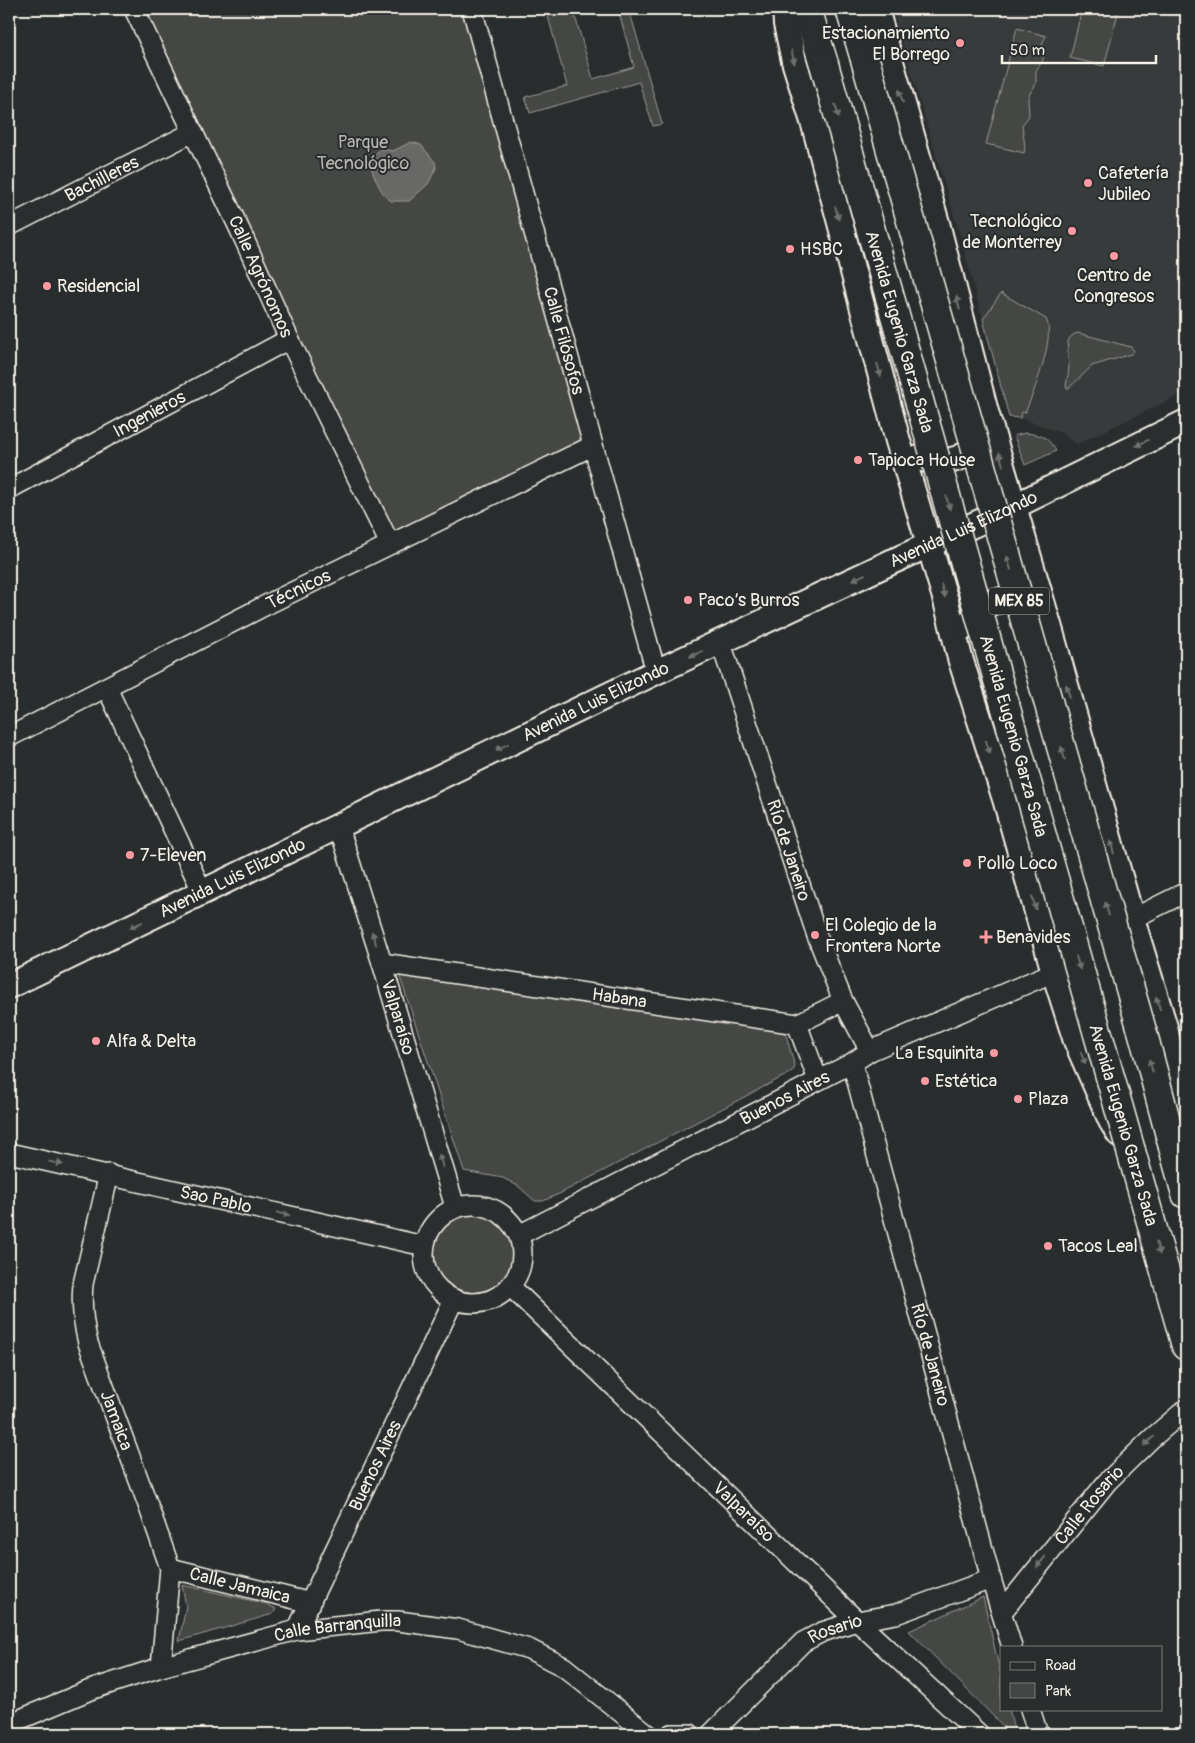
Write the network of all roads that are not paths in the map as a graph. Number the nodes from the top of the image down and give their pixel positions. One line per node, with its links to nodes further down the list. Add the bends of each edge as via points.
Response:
1 (134, 9): 7 (street, Calle Agrónomos)
2 (472, 9): 13 (street, Calle Filósofos)
3 (785, 9): 12 (street, one-way to 12, via 794,61)
4 (808, 9): 37 (highway, Avenida Eugenio Garza Sada / MEX 85, one-way to 37, bridge)
5 (850, 9): 36 (highway, MEX 85, one-way to 5, bridge)
6 (876, 9): 10 (street, one-way to 6)
7 (193, 132): 8 (street, Bachilleres); 9 (street, Calle Agrónomos)
8 (9, 226)
9 (290, 339): 14 (street, Ingenieros); 16 (street, Calle Agrónomos)
10 (986, 412): 12 (street, via 986,424 978,443 962,457 953,460 941,462 919,458); 15 (street, one-way to 10)
11 (1186, 422): 15 (street, Avenida Luis Elizondo, one-way to 15)
12 (898, 441): 17 (street)
13 (592, 446): 16 (street, Técnicos); 21 (street, Calle Filósofos)
14 (9, 488)
15 (1015, 506): 17 (street, Avenida Luis Elizondo); 18 (street)
16 (390, 544): 22 (street, Técnicos)
17 (929, 544): 19 (street, Avenida Luis Elizondo, one-way to 19); 20 (street, one-way to 20)
18 (1050, 625): 20 (street, via 1036,608 1024,601 1000,600 989,604 970,620); 27 (street, one-way to 18)
19 (721, 643): 21 (street, Avenida Luis Elizondo, one-way to 21); 31 (street, Río de Janeiro, via 817,936)
20 (960, 658): 29 (street, one-way to 29, via 1005,799)
21 (656, 672): 24 (street, Avenida Luis Elizondo, one-way to 24)
22 (107, 688): 23 (street, Técnicos); 26 (street)
23 (9, 737)
24 (339, 827): 26 (street, Avenida Luis Elizondo); 28 (street, Valparaíso, one-way to 24)
25 (1186, 892): 27 (street)
26 (203, 893): 30 (street, Avenida Luis Elizondo, one-way to 30)
27 (1132, 919): 36 (street, one-way to 27, via 1171,1057)
28 (382, 962): 32 (street, Habana); 41 (street, Valparaíso, one-way to 28)
29 (1054, 972): 33 (street, Buenos Aires); 37 (street, one-way to 37, via 1086,1067 1111,1121)
30 (9, 986)
31 (843, 1001): 32 (street); 33 (street, Río de Janeiro)
32 (797, 1024): 35 (street)
33 (870, 1051): 34 (street, Buenos Aires)
34 (852, 1063): 35 (street, Buenos Aires); 49 (street, Río de Janeiro)
35 (818, 1080): 42 (street, Buenos Aires)
36 (1174, 1151): 40 (highway, MEX 85)
37 (1131, 1152): 46 (highway, Avenida Eugenio Garza Sada / MEX 85, one-way to 46)
38 (9, 1153): 39 (street, Sao Pablo, one-way to 39)
39 (109, 1174): 43 (street, Sao Pablo, one-way to 43); 48 (street, Jamaica, via 83,1284 83,1323)
40 (1186, 1194)
41 (455, 1208): 42 (street, via 479,1206 492,1210 509,1219); 43 (street, via 440,1216)
42 (519, 1235): 44 (street, via 523,1253 520,1270)
43 (424, 1246): 45 (street, via 426,1268 437,1286)
44 (510, 1286): 45 (street, via 494,1298 474,1302); 52 (street, Valparaíso)
45 (454, 1299): 50 (street, Buenos Aires)
46 (1186, 1346)
47 (1186, 1409): 51 (street, Calle Rosario, one-way to 51, via 1107,1482)
48 (170, 1568): 50 (street, Calle Jamaica); 55 (street, Jamaica)
49 (991, 1579): 51 (street, Río de Janeiro); 52 (street, Rosario, via 896,1614)
50 (311, 1603): 53 (street, Buenos Aires)
51 (1002, 1612): 54 (street, Río de Janeiro)
52 (857, 1620): 61 (street, Rosario, via 803,1642); 62 (street, Valparaíso)
53 (297, 1630): 55 (street, Calle Barranquilla); 58 (street, Calle Barranquilla, via 365,1621 398,1621 458,1629 529,1649 564,1666)
54 (1012, 1646)
55 (161, 1667): 57 (street, Calle Barranquilla, via 90,1690)
56 (1030, 1710): 63 (street)
57 (9, 1724)
58 (648, 1734)
59 (671, 1734): 60 (street)
60 (690, 1734)
61 (712, 1734)
62 (979, 1734)
63 (1038, 1734)

